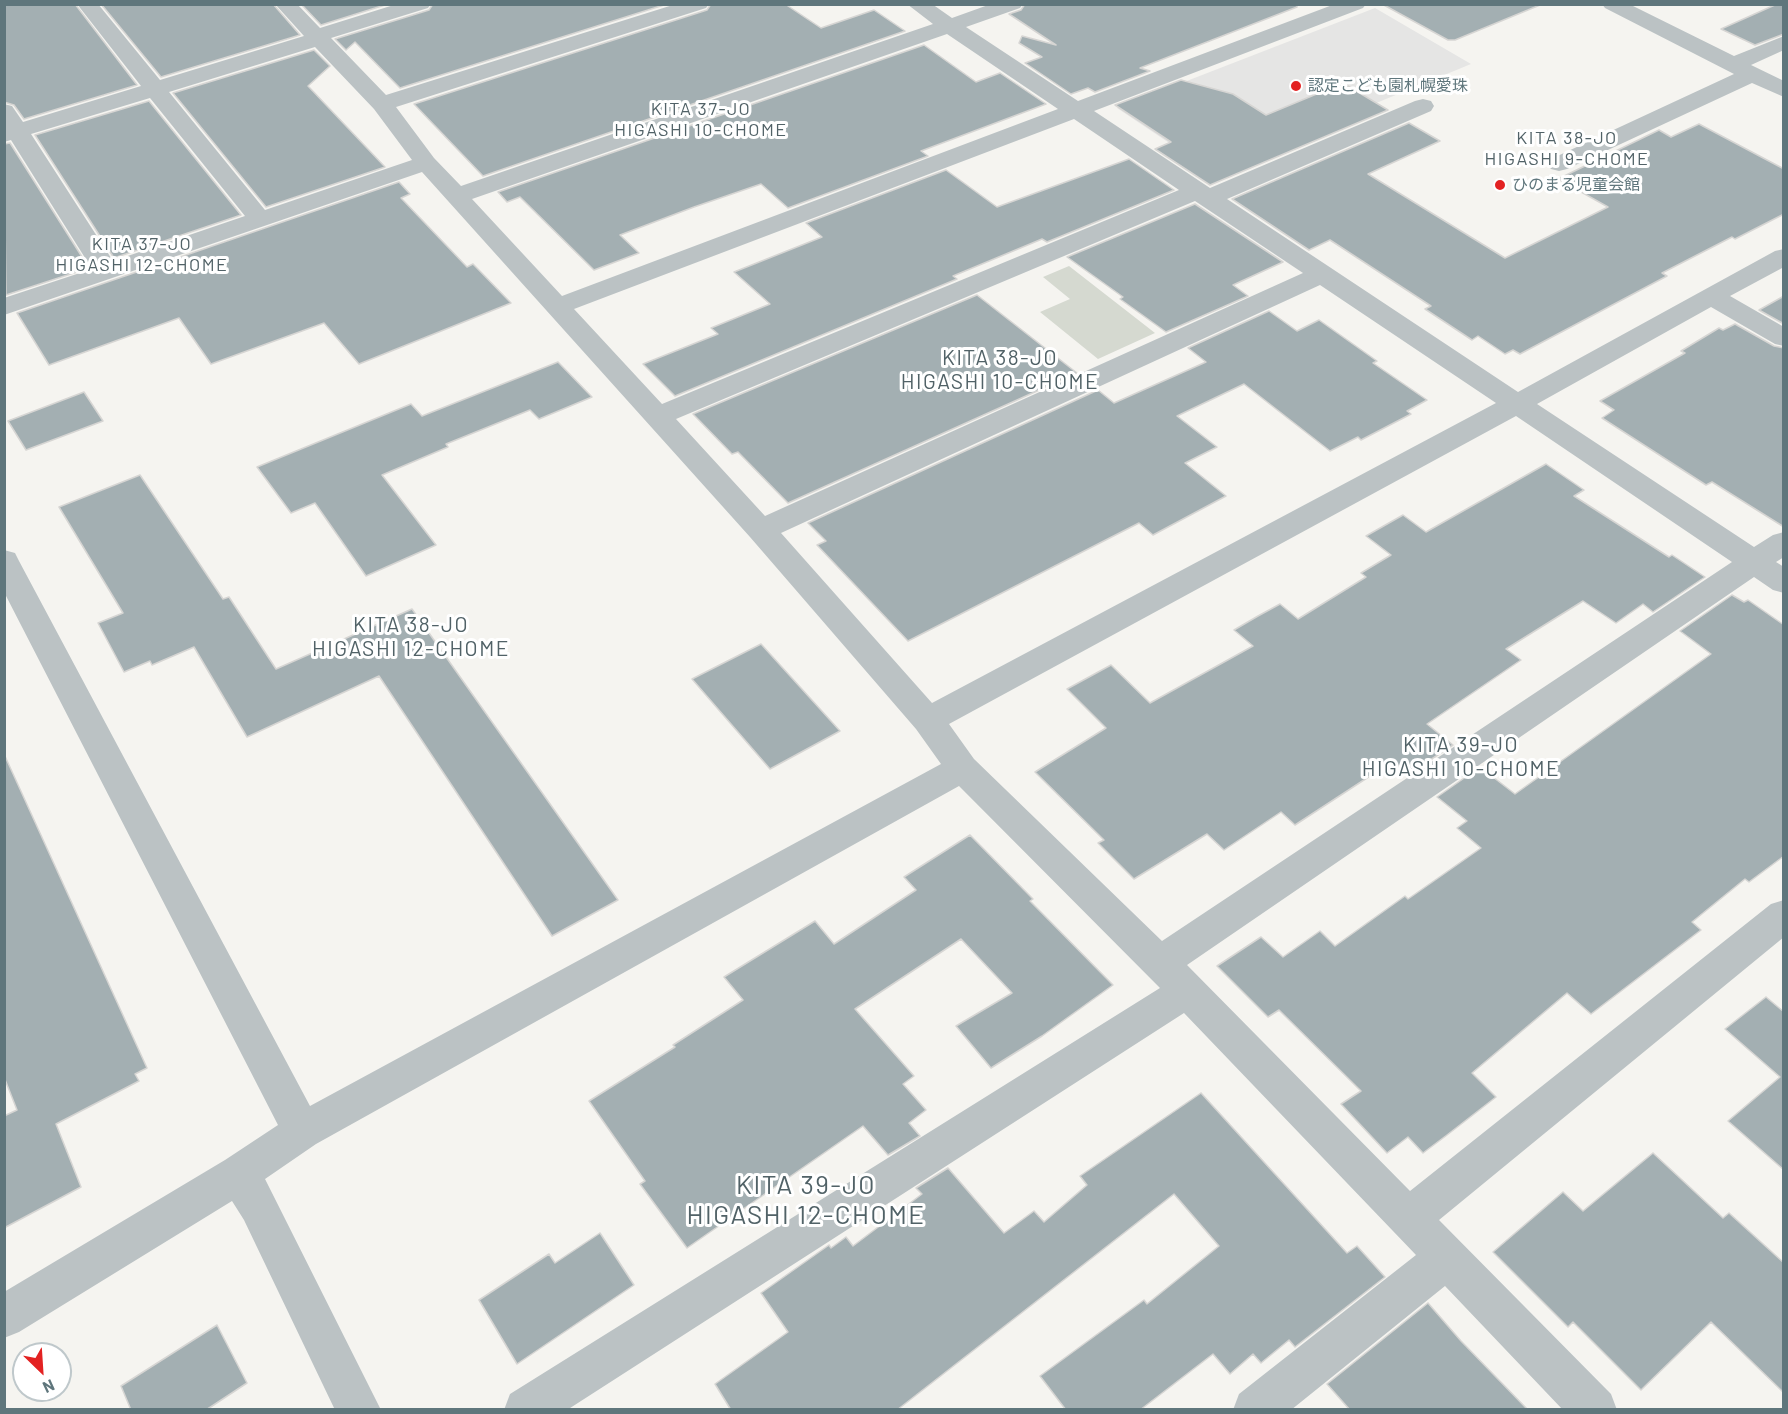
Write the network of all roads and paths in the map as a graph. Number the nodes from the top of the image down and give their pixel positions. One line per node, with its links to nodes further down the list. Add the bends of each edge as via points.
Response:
1 (87, 4): 13 (street)
2 (285, 4): 10 (street)
3 (421, 4): 10 (street)
4 (699, 4): 15 (street)
5 (917, 4): 9 (street)
6 (1013, 4): 9 (street)
7 (1356, 4): 18 (street)
8 (1612, 4): 12 (street)
9 (949, 26): 18 (street); 23 (street)
10 (317, 37): 13 (street); 15 (street)
11 (1784, 42): 12 (street)
12 (1742, 70): 14 (street); 21 (street)
13 (155, 89): 19 (street); 24 (street)
14 (1784, 90)
15 (382, 104): 20 (street)
16 (1423, 106): 22 (street)
17 (4, 111): 19 (street)
18 (1076, 112): 22 (street); 29 (street)
19 (11, 133): 26 (street)
20 (426, 163): 23 (street); 24 (street)
21 (1559, 164)
22 (1201, 195): 27 (street); 33 (street)
23 (456, 196): 29 (street)
24 (260, 219): 26 (street)
25 (1784, 256): 28 (street)
26 (106, 272): 30 (street)
27 (1320, 275): 32 (street); 34 (street)
28 (1711, 296): 31 (street); 32 (street)
29 (558, 306): 33 (street)
30 (4, 307)
31 (1784, 338)
32 (1515, 405): 37 (street); 39 (street)
33 (656, 417): 34 (street)
34 (761, 530): 39 (street)
35 (1784, 542): 37 (street)
36 (4, 561): 43 (street)
37 (1754, 562): 38 (street); 42 (street)
38 (1784, 582)
39 (928, 720): 40 (street)
40 (962, 768): 42 (street); 43 (street)
41 (1784, 915): 45 (street)
42 (1173, 977): 45 (street); 49 (street)
43 (302, 1131): 44 (street)
44 (239, 1174): 47 (street); 48 (street)
45 (1408, 1219): 46 (street)
46 (1446, 1258): 50 (street); 51 (street)
47 (4, 1317)
48 (359, 1410)
49 (526, 1410)
50 (1255, 1410)
51 (1595, 1410)

